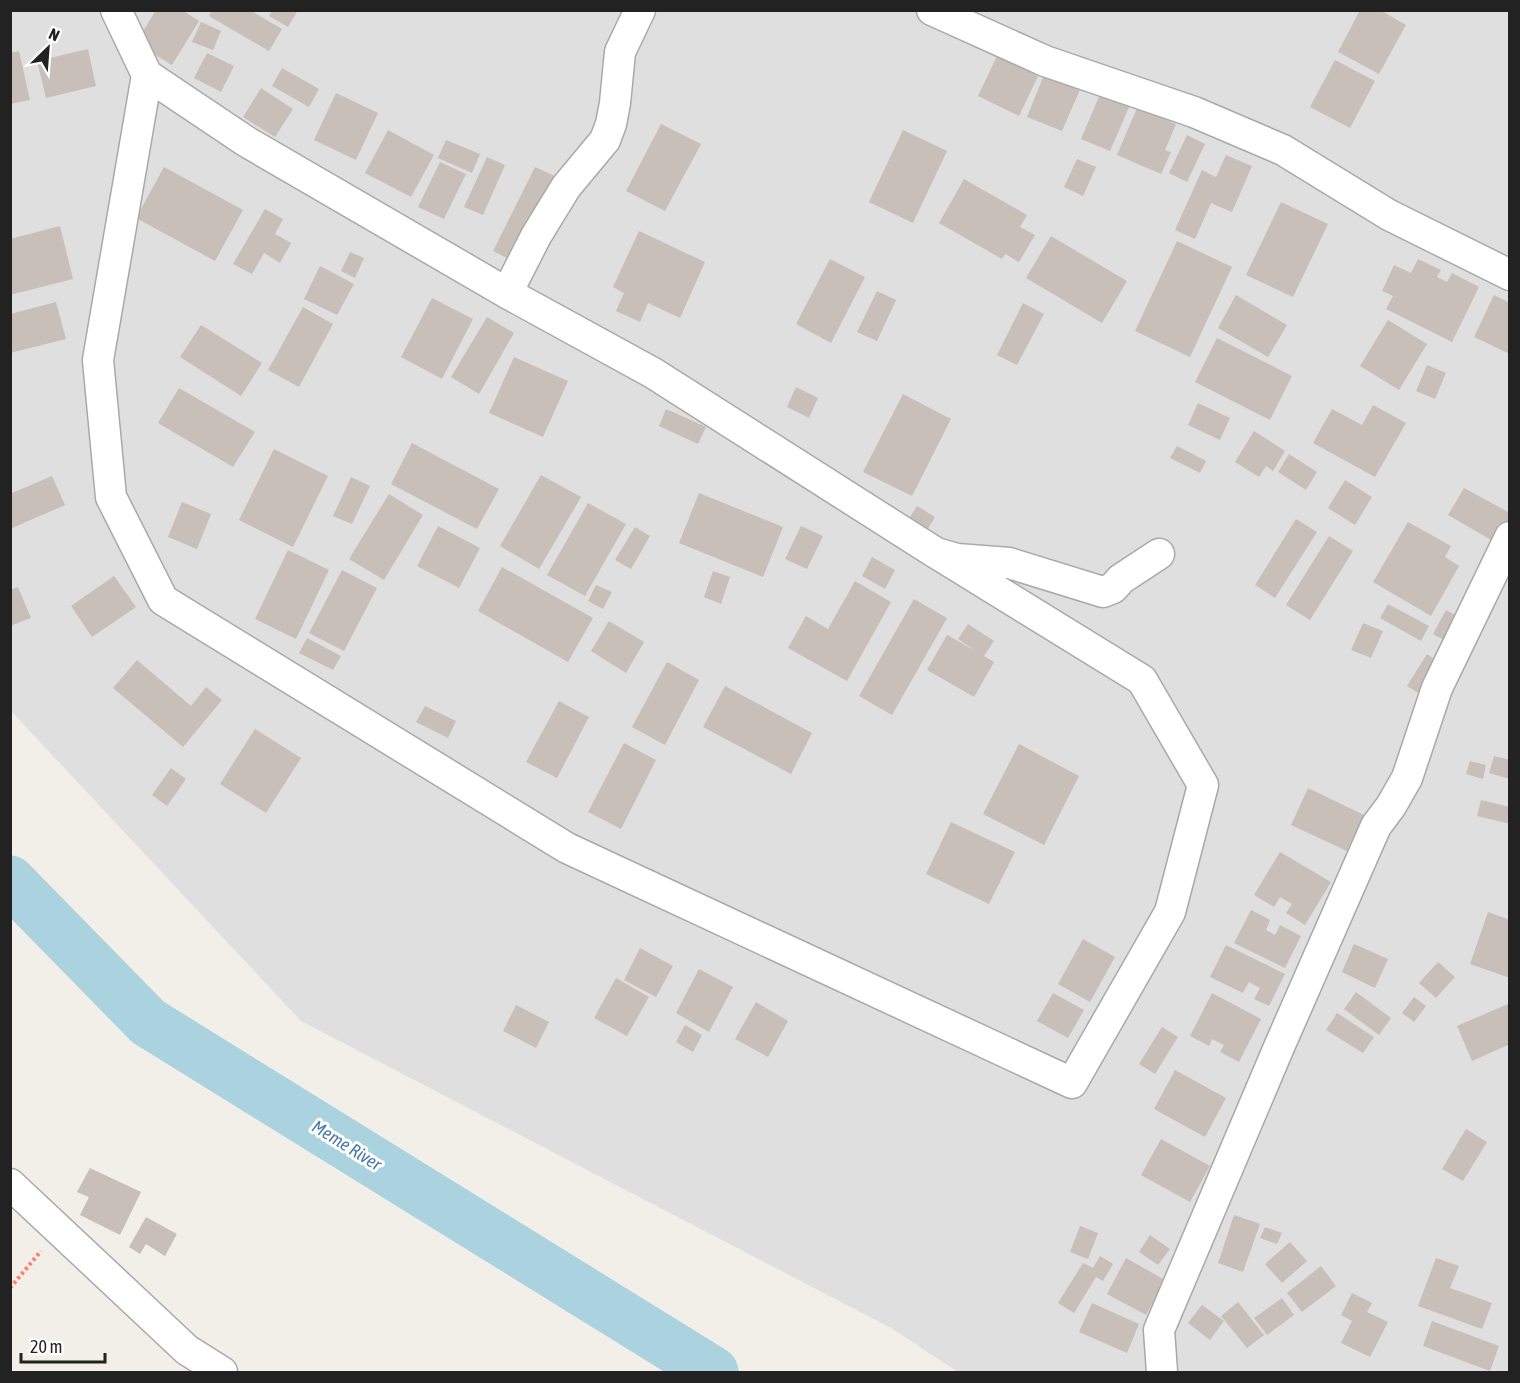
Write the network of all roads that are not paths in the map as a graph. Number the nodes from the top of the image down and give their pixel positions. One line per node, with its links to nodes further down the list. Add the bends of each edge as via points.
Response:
1 (116, 10): 4 (street)
2 (640, 10): 6 (street, via 620,52 613,113 604,140 566,187)
3 (932, 10): 5 (street, via 1045,61 1194,112 1283,150 1389,215)
4 (147, 75): 6 (street, via 247,142); 8 (street, via 98,360 111,497 163,600 567,848 1072,1083 1170,912 1203,785 1142,680)
5 (1509, 275)
6 (507, 293): 8 (street, via 653,374)
7 (1509, 537): 12 (street, via 1437,688 1407,778 1376,826 1164,1319 1160,1330)
8 (936, 553): 9 (street, via 957,559 1010,563 1103,591 1113,588)
9 (1159, 554)
10 (10, 1184): 11 (street, via 187,1350)
11 (222, 1372)
12 (1162, 1372)

